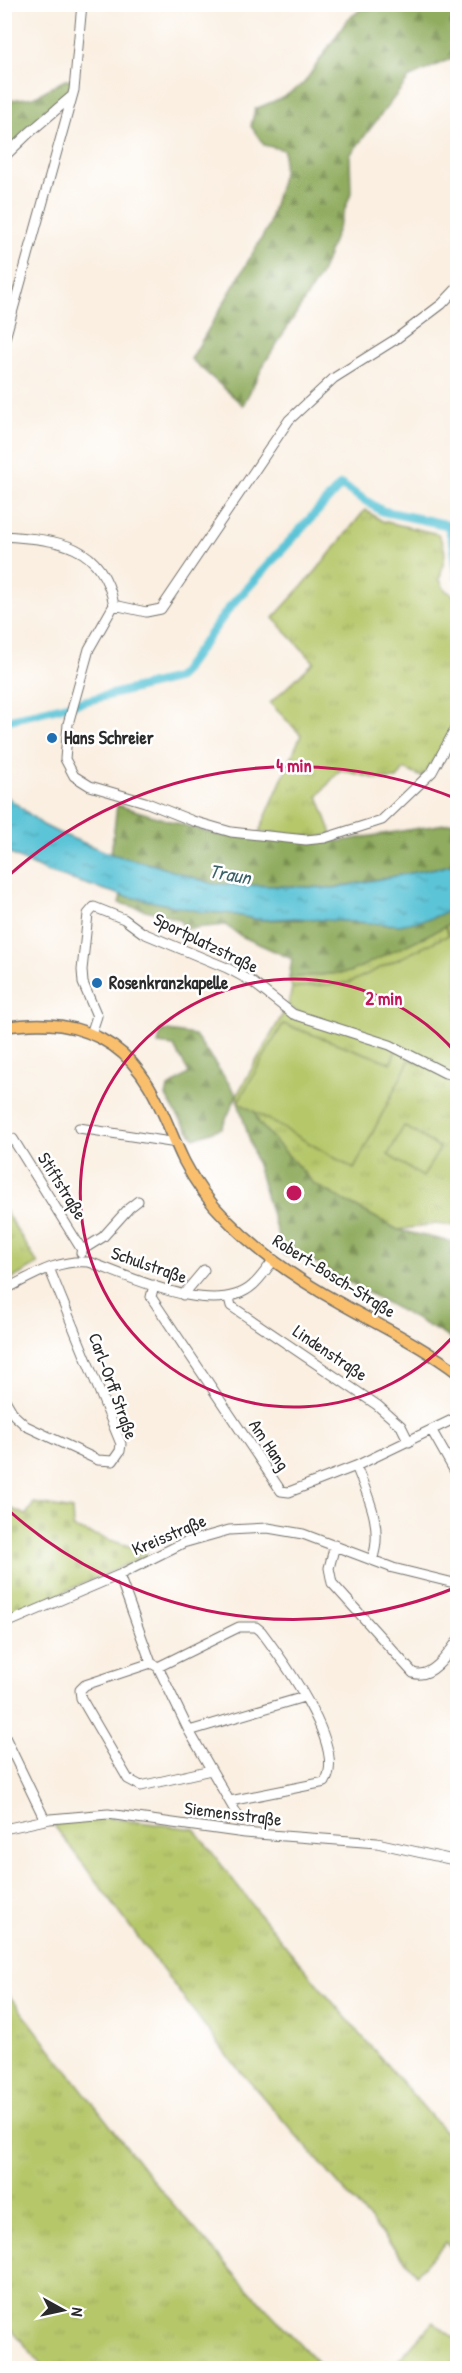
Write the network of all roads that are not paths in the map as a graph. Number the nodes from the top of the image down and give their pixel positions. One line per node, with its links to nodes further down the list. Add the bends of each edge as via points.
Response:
1 (82, 4): 2 (street, via 76,81)
2 (71, 97): 3 (street); 5 (street)
3 (4, 157)
4 (458, 287): 7 (street, via 396,339 334,378 289,420 161,609 146,612)
5 (4, 342)
6 (4, 536): 7 (street, via 55,541 81,552 103,571)
7 (114, 605): 8 (street, via 89,649 71,710 65,759 74,776 90,786 231,832 306,840 325,838 382,820 432,772)
8 (458, 724)
9 (4, 1027): 10 (main road, Robert-Bosch-Straße, via 58,1024)
10 (91, 1034): 11 (street, Sportplatzstraße, via 97,1016 83,984 82,970 88,914 94,907 244,977 293,1014 390,1045); 14 (main road, Robert-Bosch-Straße, via 122,1053 142,1074)
11 (458, 1076)
12 (79, 1128): 14 (street)
13 (13, 1139): 16 (street, Stiftstraße)
14 (177, 1143): 17 (main road, Robert-Bosch-Straße, via 212,1205)
15 (138, 1201): 16 (street, via 103,1237)
16 (82, 1250): 18 (street)
17 (274, 1260): 24 (street, via 253,1285); 25 (main road, Robert-Bosch-Straße)
18 (80, 1261): 19 (street, Schulstraße); 21 (street, Schulstraße)
19 (49, 1268): 22 (street, Schulstraße); 26 (street, Carl-Orff Straße, via 121,1444 120,1451 113,1461 98,1460 26,1426)
20 (204, 1270): 23 (street)
21 (154, 1285): 23 (street, Schulstraße); 30 (street, Am Hang, via 151,1297 281,1491 289,1492)
22 (4, 1290)
23 (183, 1294): 24 (street, Schulstraße)
24 (229, 1298): 29 (street, Lindenstraße, via 231,1306 377,1405 401,1426)
25 (458, 1373)
26 (4, 1398)
27 (458, 1417): 28 (street, Am Hang)
28 (432, 1431): 29 (street, Am Hang); 31 (street)
29 (409, 1442): 30 (street, Am Hang)
30 (356, 1466): 33 (street, via 376,1520)
31 (458, 1477)
32 (335, 1545): 33 (street, Kreisstraße); 34 (street, Kreisstraße, via 285,1530 229,1530 183,1543); 37 (street, via 330,1559 332,1583 413,1673 426,1674)
33 (372, 1560): 35 (street, Kreisstraße)
34 (119, 1575): 36 (street, Kreisstraße); 38 (street)
35 (458, 1584)
36 (4, 1624)
37 (458, 1640)
38 (154, 1665): 39 (street, via 239,1627 256,1626); 40 (street); 42 (street, via 85,1685 81,1698 134,1784 141,1786)
39 (304, 1697): 40 (street); 43 (street, via 327,1742 330,1763 326,1782)
40 (189, 1731): 42 (street)
41 (4, 1735): 45 (street)
42 (211, 1770): 43 (street)
43 (230, 1802): 44 (street)
44 (238, 1816)
45 (45, 1820): 46 (street, Siemensstraße); 47 (street, Siemensstraße, via 108,1814 245,1833 377,1843)
46 (4, 1829)
47 (458, 1861)

